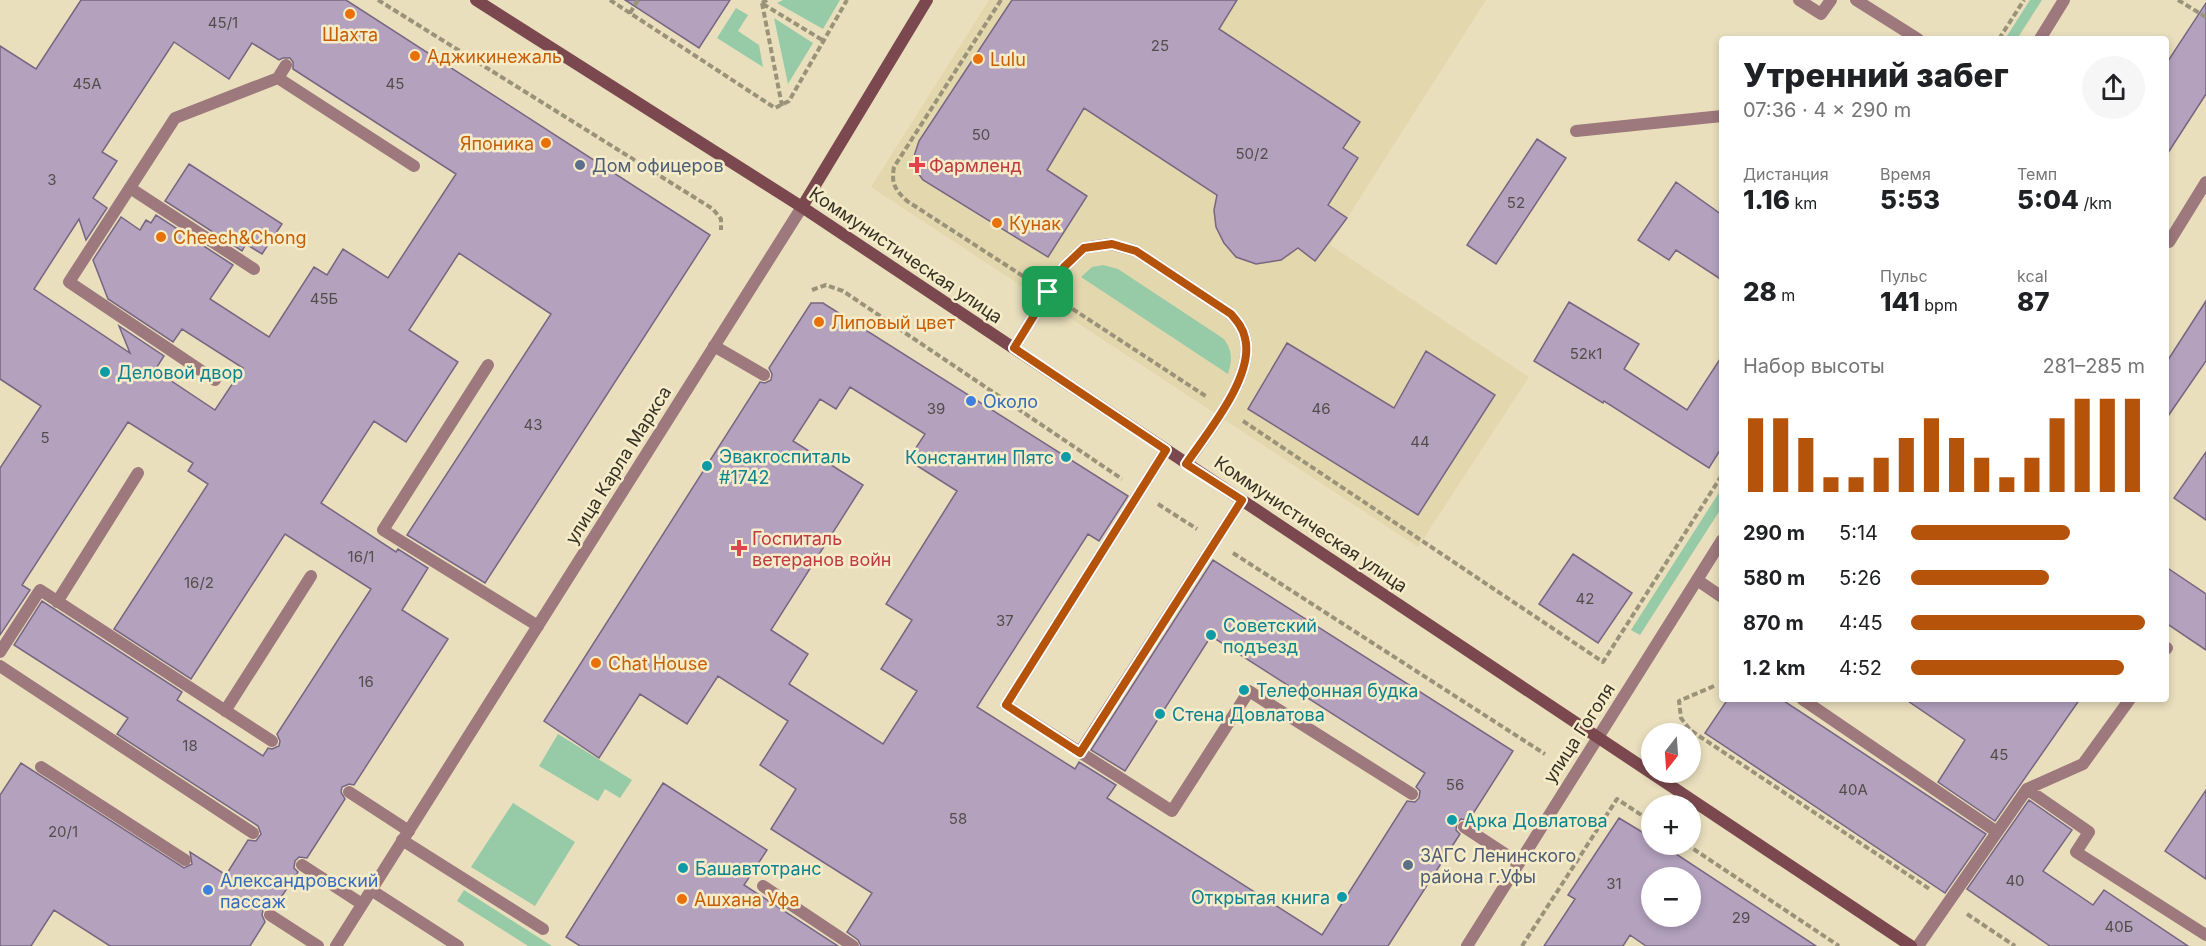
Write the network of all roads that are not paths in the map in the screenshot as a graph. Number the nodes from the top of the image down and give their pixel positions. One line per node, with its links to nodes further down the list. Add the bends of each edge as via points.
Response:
1 (476, 0): 16 (main road, Коммунистическая улица)
2 (927, 0): 16 (main road, улица Карла Маркса)
3 (1799, 0): 4 (street, via 1821,14)
4 (1831, 0)
5 (1856, 0): 7 (street)
6 (2064, 0): 8 (street)
7 (1913, 36)
8 (2042, 36)
9 (286, 65): 10 (street)
10 (278, 78): 13 (street); 15 (street, via 176,118)
11 (1719, 116): 12 (street)
12 (1576, 131)
13 (414, 166)
14 (2206, 182): 17 (street)
15 (130, 188): 18 (street); 23 (street, via 69,282)
16 (802, 207): 19 (street, улица Карла Маркса); 20 (main road, Коммунистическая улица)
17 (2169, 242)
18 (254, 269)
19 (714, 346): 22 (street); 33 (street, улица Карла Маркса)
20 (1014, 348): 24 (main road, Коммунистическая улица); 25 (street, via 1064,267 1084,248 1112,244 1136,251 1231,314 1246,340 1246,358 1238,383)
21 (488, 365): 33 (street, via 383,530)
22 (764, 375)
23 (215, 380)
24 (1166, 450): 25 (main road, Коммунистическая улица); 41 (street, via 1006,705)
25 (1186, 464): 27 (main road, Коммунистическая улица)
26 (138, 473): 32 (street)
27 (1242, 500): 39 (main road, Коммунистическая улица); 41 (street)
28 (1719, 545): 30 (street, улица Гоголя)
29 (311, 576): 38 (street)
30 (1697, 580): 31 (street); 39 (street, улица Гоголя)
31 (1719, 595)
32 (57, 602): 34 (street, via 40,590); 38 (street)
33 (538, 626): 49 (street, улица Карла Маркса)
34 (0, 652)
35 (0, 666): 48 (street)
36 (1806, 702): 47 (street)
37 (2128, 702): 43 (street, via 2083,764)
38 (225, 711): 40 (street)
39 (1597, 737): 51 (street, улица Гоголя); 64 (main road, Коммунистическая улица)
40 (272, 741)
41 (1080, 753): 45 (street, via 1172,811 1249,691)
42 (41, 767): 50 (street)
43 (2027, 789): 47 (street); 58 (street, via 2089,832 2076,852)
44 (349, 792): 49 (street)
45 (1412, 794)
46 (1464, 827): 51 (street)
47 (1997, 832): 65 (street)
48 (253, 833)
49 (406, 835): 54 (street, улица Карла Маркса); 57 (street)
50 (185, 860)
51 (1519, 863): 63 (street, улица Гоголя)
52 (303, 865): 55 (street)
53 (763, 886): 62 (street)
54 (371, 890): 55 (street, улица Карла Маркса); 61 (street)
55 (362, 904): 60 (street, улица Карла Маркса)
56 (270, 915): 59 (street)
57 (543, 929)
58 (2206, 935)
59 (318, 946)
60 (336, 946)
61 (458, 946)
62 (853, 946)
63 (1467, 946)
64 (1911, 946)
65 (1918, 946)

